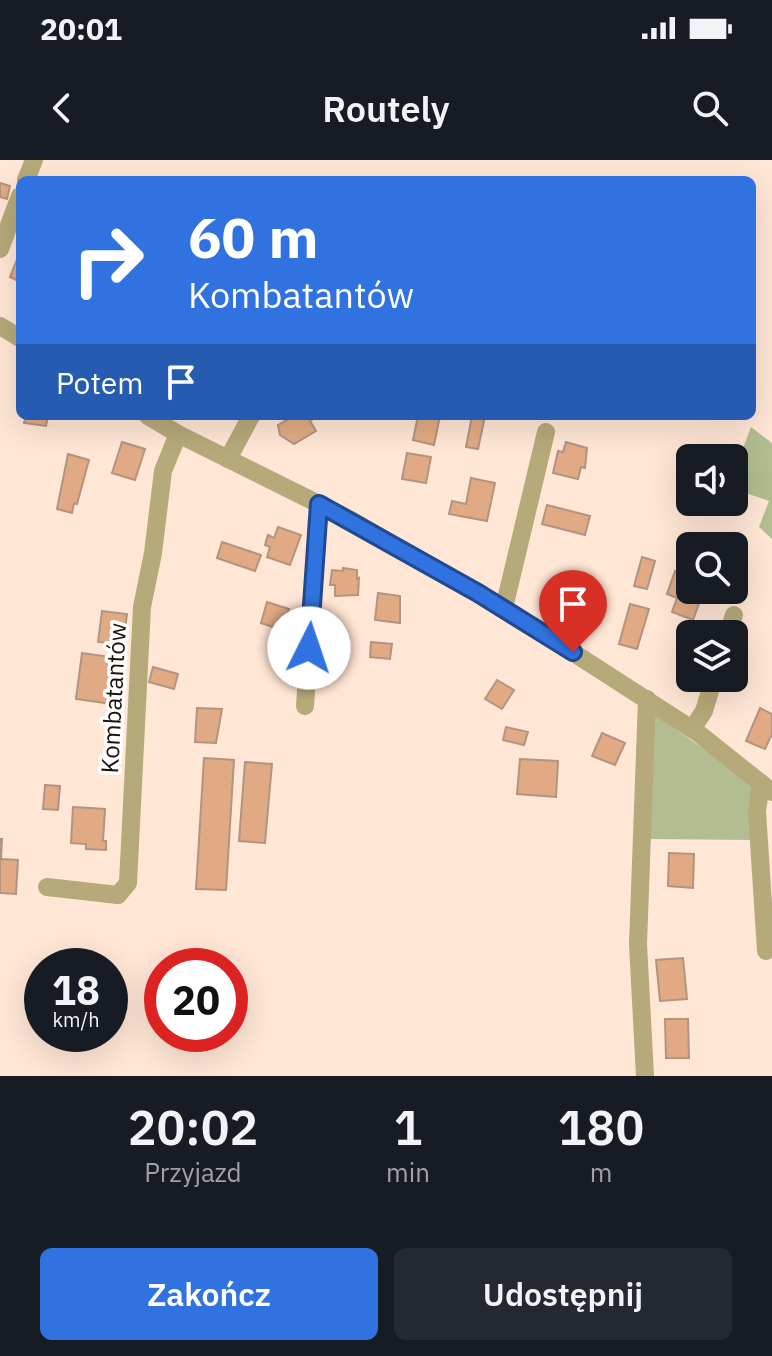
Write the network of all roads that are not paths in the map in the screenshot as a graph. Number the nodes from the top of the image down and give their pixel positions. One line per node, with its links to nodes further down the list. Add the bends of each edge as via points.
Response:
1 (16, 207): 2 (street)
2 (0, 249)
3 (155, 420): 6 (street)
4 (249, 420): 7 (street)
5 (546, 432): 9 (street)
6 (178, 434): 7 (street); 17 (street, Kombatantów, via 163,471 142,607 128,883 118,895)
7 (228, 459): 8 (street)
8 (319, 504): 9 (street); 14 (street)
9 (504, 608): 13 (street)
10 (734, 615): 11 (street)
11 (732, 620)
12 (710, 692): 15 (street)
13 (647, 699): 15 (street); 19 (street, via 638,944)
14 (305, 706)
15 (692, 729): 16 (street)
16 (769, 789): 18 (street, via 757,811)
17 (47, 887)
18 (766, 951)
19 (645, 1076)

